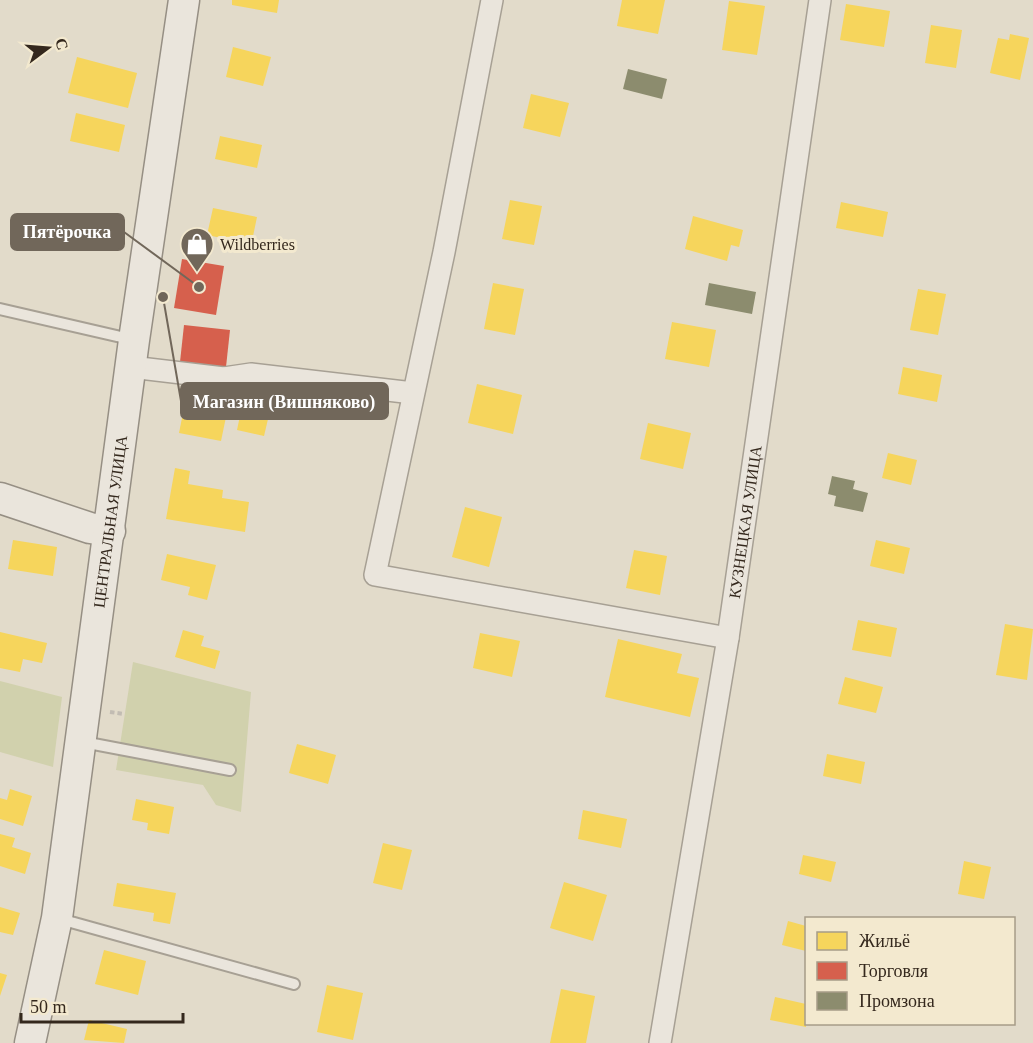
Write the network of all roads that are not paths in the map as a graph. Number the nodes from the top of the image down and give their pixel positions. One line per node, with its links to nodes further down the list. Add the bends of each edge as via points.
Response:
1 (184, 0): 5 (street, ЦЕНТРАЛЬНАЯ УЛИЦА)
2 (492, 0): 6 (street)
3 (820, 0): 9 (street, КУЗНЕЦКАЯ УЛИЦА)
4 (0, 309): 5 (lane)
5 (133, 353): 6 (street, via 224,378 251,374); 8 (street, ЦЕНТРАЛЬНАЯ УЛИЦА)
6 (413, 393): 9 (street, via 375,575)
7 (0, 498): 8 (street)
8 (110, 531): 10 (street, ЦЕНТРАЛЬНАЯ УЛИЦА)
9 (728, 638): 15 (street, КУЗНЕЦКАЯ УЛИЦА)
10 (81, 742): 11 (lane); 12 (street, ЦЕНТРАЛЬНАЯ УЛИЦА)
11 (230, 770)
12 (57, 918): 13 (lane); 14 (street, ЦЕНТРАЛЬНАЯ УЛИЦА)
13 (294, 984)
14 (30, 1043)
15 (660, 1043)

